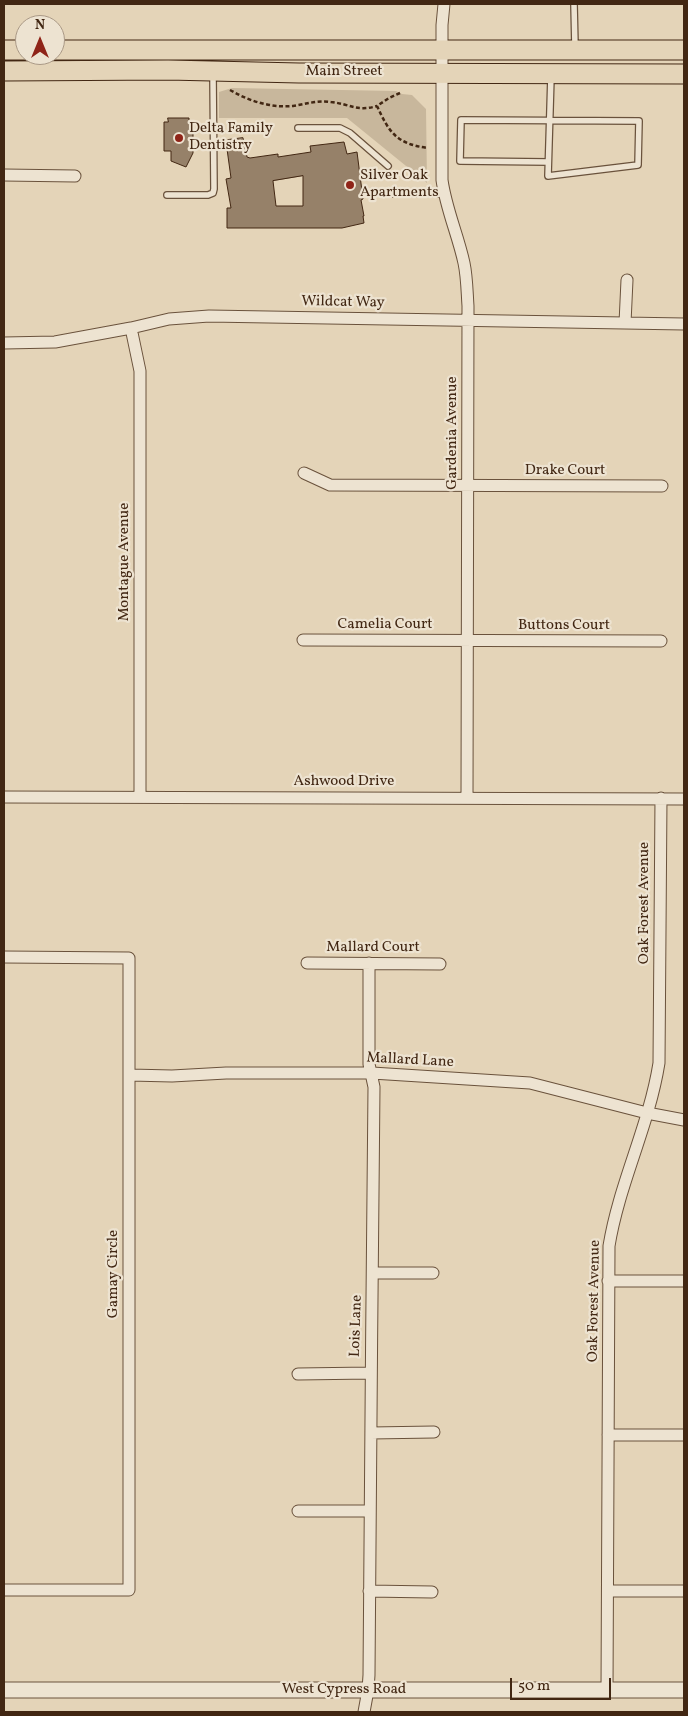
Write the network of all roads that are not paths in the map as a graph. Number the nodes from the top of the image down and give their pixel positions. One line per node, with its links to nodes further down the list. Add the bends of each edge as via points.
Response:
1 (444, 4): 4 (street, Gardenia Avenue)
2 (574, 4): 5 (lane)
3 (65, 50): 4 (main road, Main Street)
4 (442, 50): 5 (main road, Main Street); 9 (street, Gardenia Avenue)
5 (575, 50): 6 (main road, Main Street)
6 (684, 50)
7 (213, 70): 8 (main road, Main Street); 9 (main road, Main Street); 20 (lane, via 213,193)
8 (4, 71)
9 (443, 72): 10 (main road, Main Street); 19 (street, Gardenia Avenue)
10 (551, 73): 11 (main road, Main Street); 12 (lane)
11 (684, 74)
12 (550, 120): 14 (lane); 14 (lane, via 461,120 460,161); 14 (lane, via 639,121 638,166 548,176)
13 (298, 128): 15 (lane, via 340,128 350,132)
14 (548, 162)
15 (388, 166)
16 (4, 175): 17 (street)
17 (74, 176)
18 (389, 194): 19 (lane)
19 (444, 194): 22 (street, Gardenia Avenue, via 464,263)
20 (167, 196)
21 (627, 280): 23 (street)
22 (468, 320): 23 (street, Wildcat Way); 25 (street, Wildcat Way, via 208,316 169,319); 28 (street, Gardenia Avenue)
23 (625, 323): 24 (street, Wildcat Way)
24 (684, 324)
25 (131, 328): 26 (street, Wildcat Way, via 55,342); 34 (street, Montague Avenue, via 140,371)
26 (4, 342)
27 (304, 473): 28 (street, Drake Court, via 330,485)
28 (468, 486): 29 (street, Drake Court); 31 (street, Gardenia Avenue)
29 (662, 486)
30 (303, 640): 31 (street, Camelia Court)
31 (466, 641): 32 (street, Buttons Court); 35 (street, Gardenia Avenue)
32 (661, 641)
33 (4, 796): 34 (street, Ashwood Drive)
34 (140, 797): 35 (street, Ashwood Drive)
35 (467, 797): 36 (street, Ashwood Drive)
36 (661, 798): 37 (street, Ashwood Drive); 44 (street, Oak Forest Avenue, via 660,1048)
37 (684, 799)
38 (4, 957): 43 (street, Gamay Circle, via 129,958)
39 (307, 963): 40 (street, Mallard Court)
40 (369, 963): 41 (street, Mallard Court); 42 (street, Lois Lane, via 369,1064)
41 (440, 964)
42 (372, 1073): 43 (street, Mallard Lane); 44 (street, Mallard Lane, via 530,1083); 46 (street, Lois Lane)
43 (130, 1075): 58 (street, Gamay Circle, via 129,1590)
44 (648, 1113): 45 (street, Mallard Lane); 48 (street, Oak Forest Avenue, via 614,1222 609,1246)
45 (684, 1120)
46 (373, 1273): 47 (street); 50 (street, Lois Lane)
47 (433, 1273)
48 (608, 1281): 49 (street); 54 (street, Oak Forest Avenue)
49 (684, 1281)
50 (370, 1373): 51 (street); 53 (street, Lois Lane)
51 (298, 1374)
52 (434, 1432): 53 (street)
53 (371, 1433): 57 (street, Lois Lane)
54 (608, 1435): 55 (street); 62 (street, Oak Forest Avenue)
55 (684, 1435)
56 (298, 1511): 57 (street)
57 (370, 1511): 60 (street, Lois Lane)
58 (4, 1590)
59 (684, 1591): 62 (street)
60 (369, 1592): 61 (street); 64 (street, Lois Lane)
61 (432, 1592)
62 (608, 1592): 65 (street, Oak Forest Avenue)
63 (4, 1690): 64 (street, West Cypress Road)
64 (368, 1690): 65 (street, West Cypress Road); 67 (street, Lois Lane)
65 (607, 1690): 66 (street, West Cypress Road)
66 (684, 1690)
67 (364, 1712)

